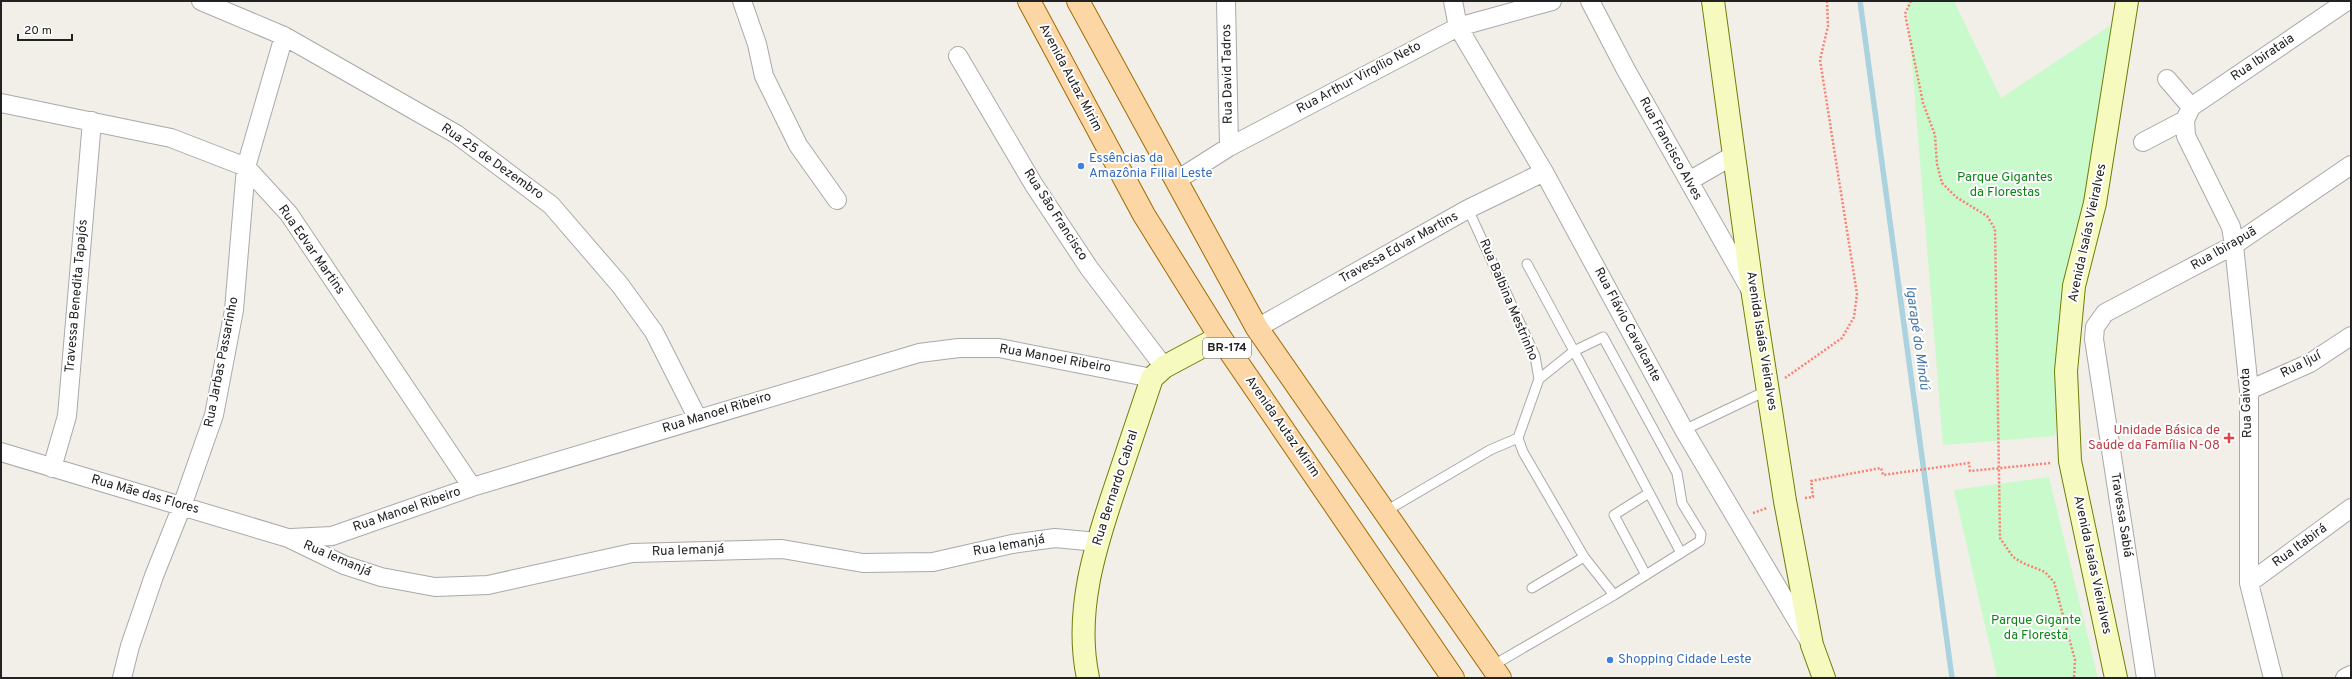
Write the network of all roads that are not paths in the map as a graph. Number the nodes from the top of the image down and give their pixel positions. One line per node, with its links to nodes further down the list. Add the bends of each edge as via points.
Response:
1 (200, 1): 13 (street, Rua 25 de Dezembro)
2 (742, 1): 27 (street, via 757,44 764,76 798,145)
3 (1028, 1): 35 (main road, Avenida Autaz Mirim / BR-174, via 1144,215)
4 (1078, 1): 25 (main road, BR-174)
5 (1226, 1): 20 (street, Rua David Tadros)
6 (1453, 1): 12 (street, Rua Flávio Cavalcante)
7 (1552, 1): 12 (street, Rua Arthur Virgílio Neto)
8 (1590, 1): 26 (street, Rua Francisco Alves)
9 (1713, 1): 21 (main road, Avenida Isaías Vieiralves)
10 (2127, 1): 66 (main road, Avenida Isaías Vieiralves, via 2095,203 2074,286 2066,371 2070,461)
11 (2347, 1): 18 (street, Rua Ibirataia)
12 (1458, 27): 20 (street, Rua Arthur Virgílio Neto); 24 (street, Rua Flávio Cavalcante)
13 (284, 36): 23 (street, Rua Jarbas Passarinho); 41 (street, Rua 25 de Dezembro, via 456,134 551,205 620,285 654,332)
14 (958, 56): 37 (street, Rua São Francisco, via 1038,192)
15 (2167, 79): 18 (street, Rua Gaivota)
16 (1, 103): 17 (street, Rua Edvar Martins)
17 (92, 121): 23 (street, Rua Edvar Martins, via 171,138); 45 (street, Travessa Benedita Tapajós, via 66,416)
18 (2187, 121): 19 (street, Rua Ibirataia); 29 (street, Rua Gaivota, via 2231,227)
19 (2143, 142)
20 (1229, 148): 25 (street, Rua Arthur Virgílio Neto)
21 (1734, 155): 26 (street); 31 (main road, Avenida Isaías Vieiralves)
22 (2351, 164): 29 (street, Rua Ibirapuã)
23 (246, 167): 46 (street, Rua Edvar Martins, via 289,214); 48 (street, Rua Jarbas Passarinho, via 234,310 214,415)
24 (1544, 172): 28 (street, Travessa Edvar Martins); 42 (street, Rua Flávio Cavalcante)
25 (1177, 180): 33 (main road, BR-174)
26 (1688, 181): 31 (street, Rua Francisco Alves)
27 (836, 200)
28 (1468, 209): 33 (street, Travessa Edvar Martins); 38 (lane, Rua Balbina Mestrinho, via 1535,356)
29 (2234, 245): 32 (street, Rua Ibirapuã, via 2105,312); 40 (street, Rua Gaivota)
30 (1527, 264): 36 (lane)
31 (1753, 295): 39 (main road, Avenida Isaías Vieiralves)
32 (2095, 327): 67 (street, Travessa Sabiá, via 2094,340)
33 (1257, 328): 50 (main road, BR-174)
34 (2351, 336): 40 (street, Rua Ijuí, via 2310,363)
35 (1220, 337): 37 (main road); 64 (main road, Avenida Autaz Mirim / BR-174)
36 (1574, 351): 38 (lane); 47 (lane); 53 (lane, via 1603,337 1677,473 1682,503 1701,534 1700,541)
37 (1158, 372): 41 (street, Rua Manoel Ribeiro, via 998,348 959,348 919,353); 52 (main road, Rua Bernardo Cabral)
38 (1539, 378): 43 (lane, Rua Balbina Mestrinho)
39 (1768, 390): 42 (lane); 59 (main road, Avenida Isaías Vieiralves, via 1785,501)
40 (2249, 390): 56 (street, Rua Gaivota)
41 (698, 419): 46 (street, Rua Manoel Ribeiro)
42 (1684, 430): 59 (street, Rua Flávio Cavalcante)
43 (1518, 438): 50 (lane, via 1490,450); 54 (lane, via 1523,452)
44 (1, 452): 45 (street, Rua Mãe das Flores)
45 (52, 468): 48 (street, Rua Mãe das Flores)
46 (472, 487): 51 (street, Rua Manoel Ribeiro, via 332,536)
47 (1649, 494): 53 (lane); 55 (lane, via 1614,515)
48 (182, 506): 51 (street, Rua Mãe das Flores); 62 (street, Rua Jarbas Passarinho, via 154,576)
49 (2351, 508): 56 (street, Rua Itabirá)
50 (1386, 511): 60 (main road, BR-174)
51 (288, 538): 52 (street, Rua Iemanjá, via 344,565 381,577 435,586 488,585 632,554 782,549 863,563 933,562 1012,544 1055,538)
52 (1097, 542): 63 (main road, Rua Bernardo Cabral, via 1083,624 1083,657)
53 (1681, 553): 55 (lane)
54 (1584, 557): 57 (lane); 58 (lane)
55 (1646, 575): 58 (lane)
56 (2249, 583): 68 (street, Rua Gaivota)
57 (1532, 588)
58 (1614, 595): 60 (lane)
59 (1812, 645): 65 (main road, Avenida Isaías Vieiralves)
60 (1496, 672)
61 (2351, 674): 69 (street)
62 (122, 678)
63 (1088, 678)
64 (1453, 678)
65 (1824, 678)
66 (2116, 678)
67 (2146, 678)
68 (2274, 678)
69 (2345, 678)

